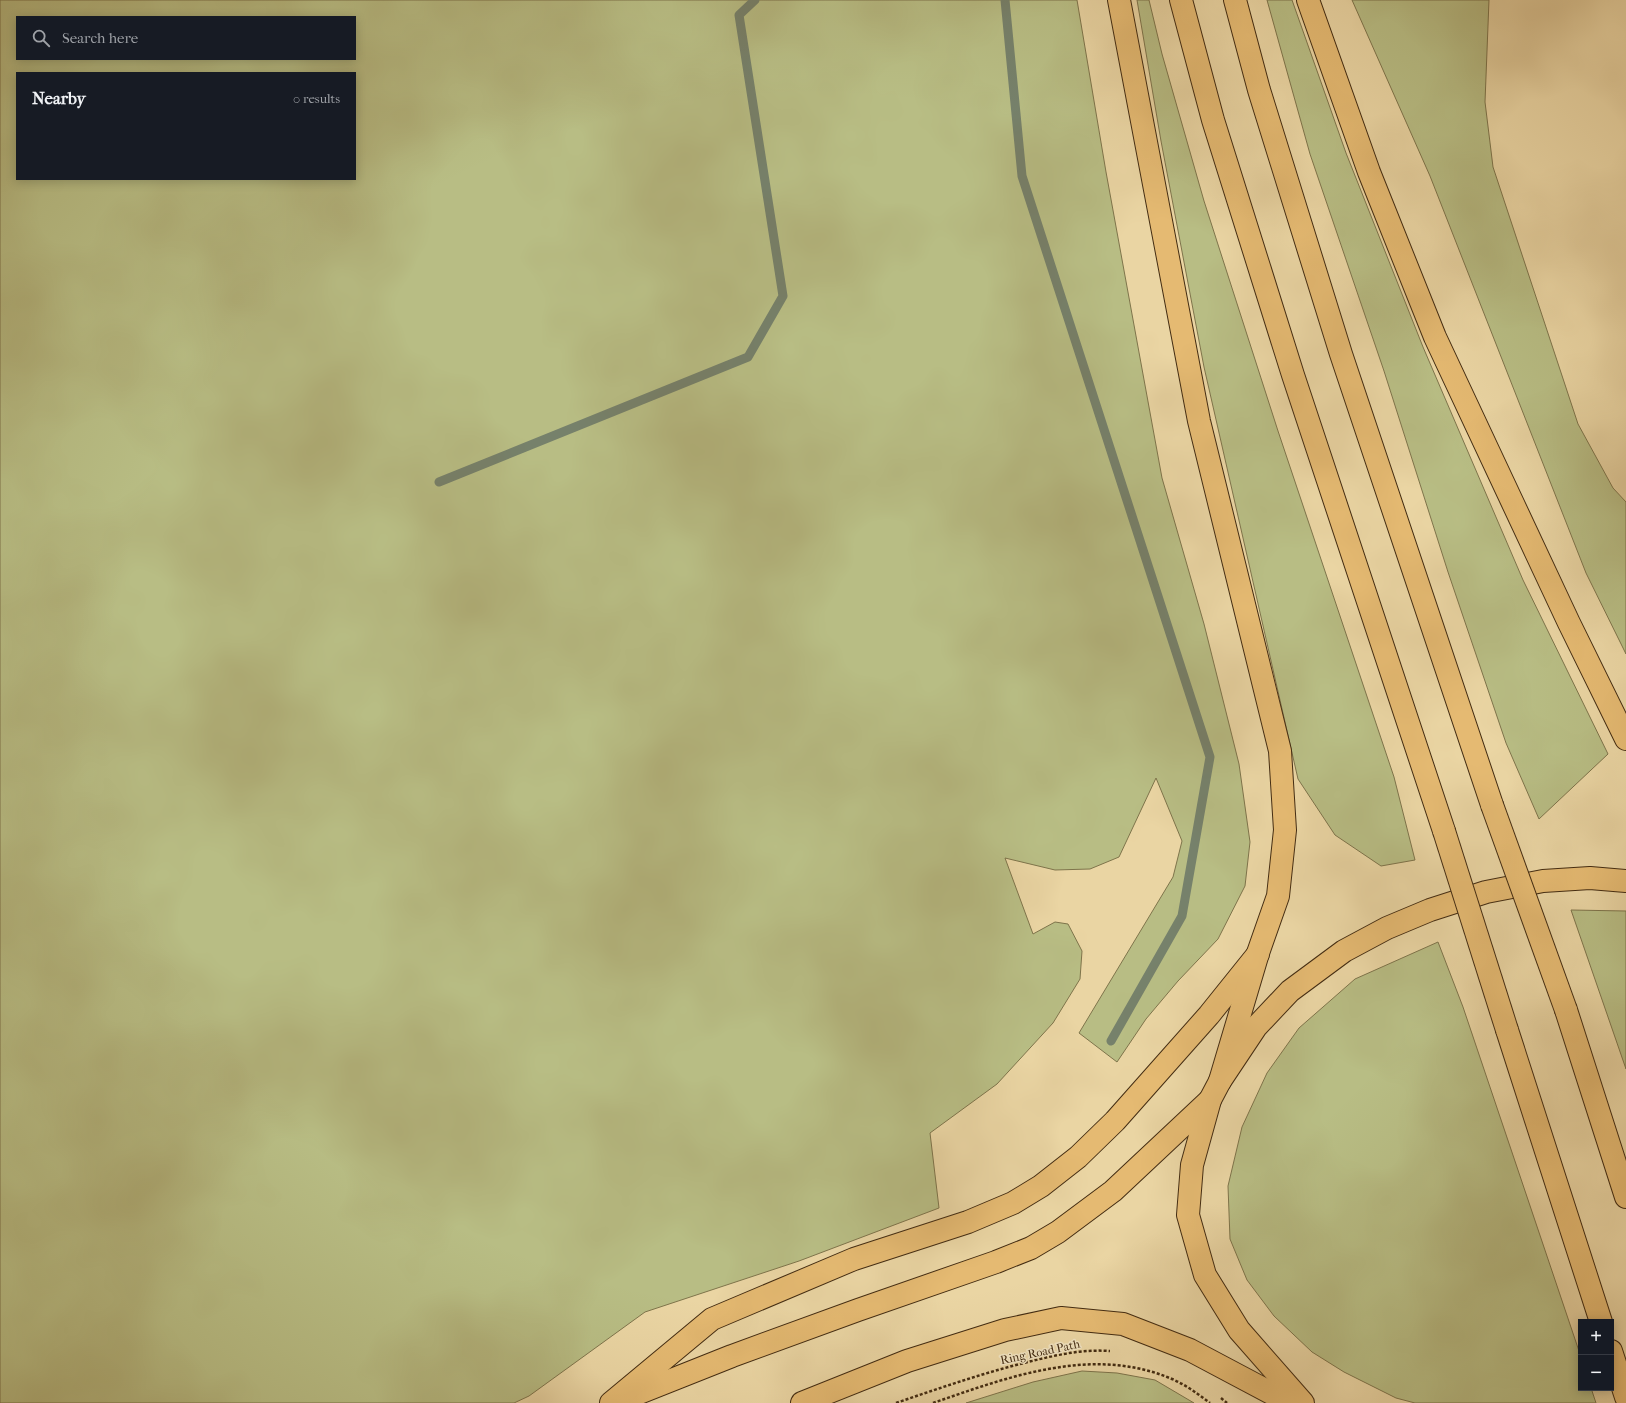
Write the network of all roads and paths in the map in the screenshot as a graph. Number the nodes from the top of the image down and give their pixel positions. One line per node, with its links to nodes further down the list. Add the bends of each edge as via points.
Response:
1 (1119, 0): 7 (main road, via 1199,421 1280,751 1285,830 1280,881 1278,896)
2 (1181, 0): 11 (main road, bridge, via 1213,120 1291,368 1444,831)
3 (1235, 0): 10 (main road, bridge, via 1259,90 1341,354 1492,805 1566,1010)
4 (1308, 0): 5 (main road, via 1369,172 1435,337)
5 (1626, 739)
6 (1626, 881): 8 (main road, via 1590,878 1543,881 1486,892 1430,910 1387,928 1344,951 1290,991 1256,1027)
7 (1258, 953): 8 (main road); 16 (main road, via 1209,1015 1115,1121 1078,1157 1041,1186 968,1222 854,1259 712,1319)
8 (1220, 1081): 9 (main road)
9 (1210, 1100): 17 (main road, via 1113,1191 1058,1232 1031,1248 739,1353); 24 (main road, via 1192,1164 1188,1215 1205,1274 1239,1330)
10 (1626, 1197)
11 (1599, 1315)
12 (1112, 1352): 19 (path, Ring Road Path, via 1074,1352 1041,1359 999,1369)
13 (1612, 1355): 15 (main road)
14 (1218, 1395): 22 (path)
15 (1626, 1397)
16 (611, 1403)
17 (615, 1403)
18 (802, 1403): 23 (main road, via 907,1361 1005,1330 1061,1318 1123,1324 1190,1350)
19 (896, 1403)
20 (933, 1403): 21 (path, Ring Road Path, via 1049,1368 1088,1364 1148,1370 1191,1388)
21 (1210, 1403)
22 (1227, 1403)
23 (1290, 1403)
24 (1303, 1403)

